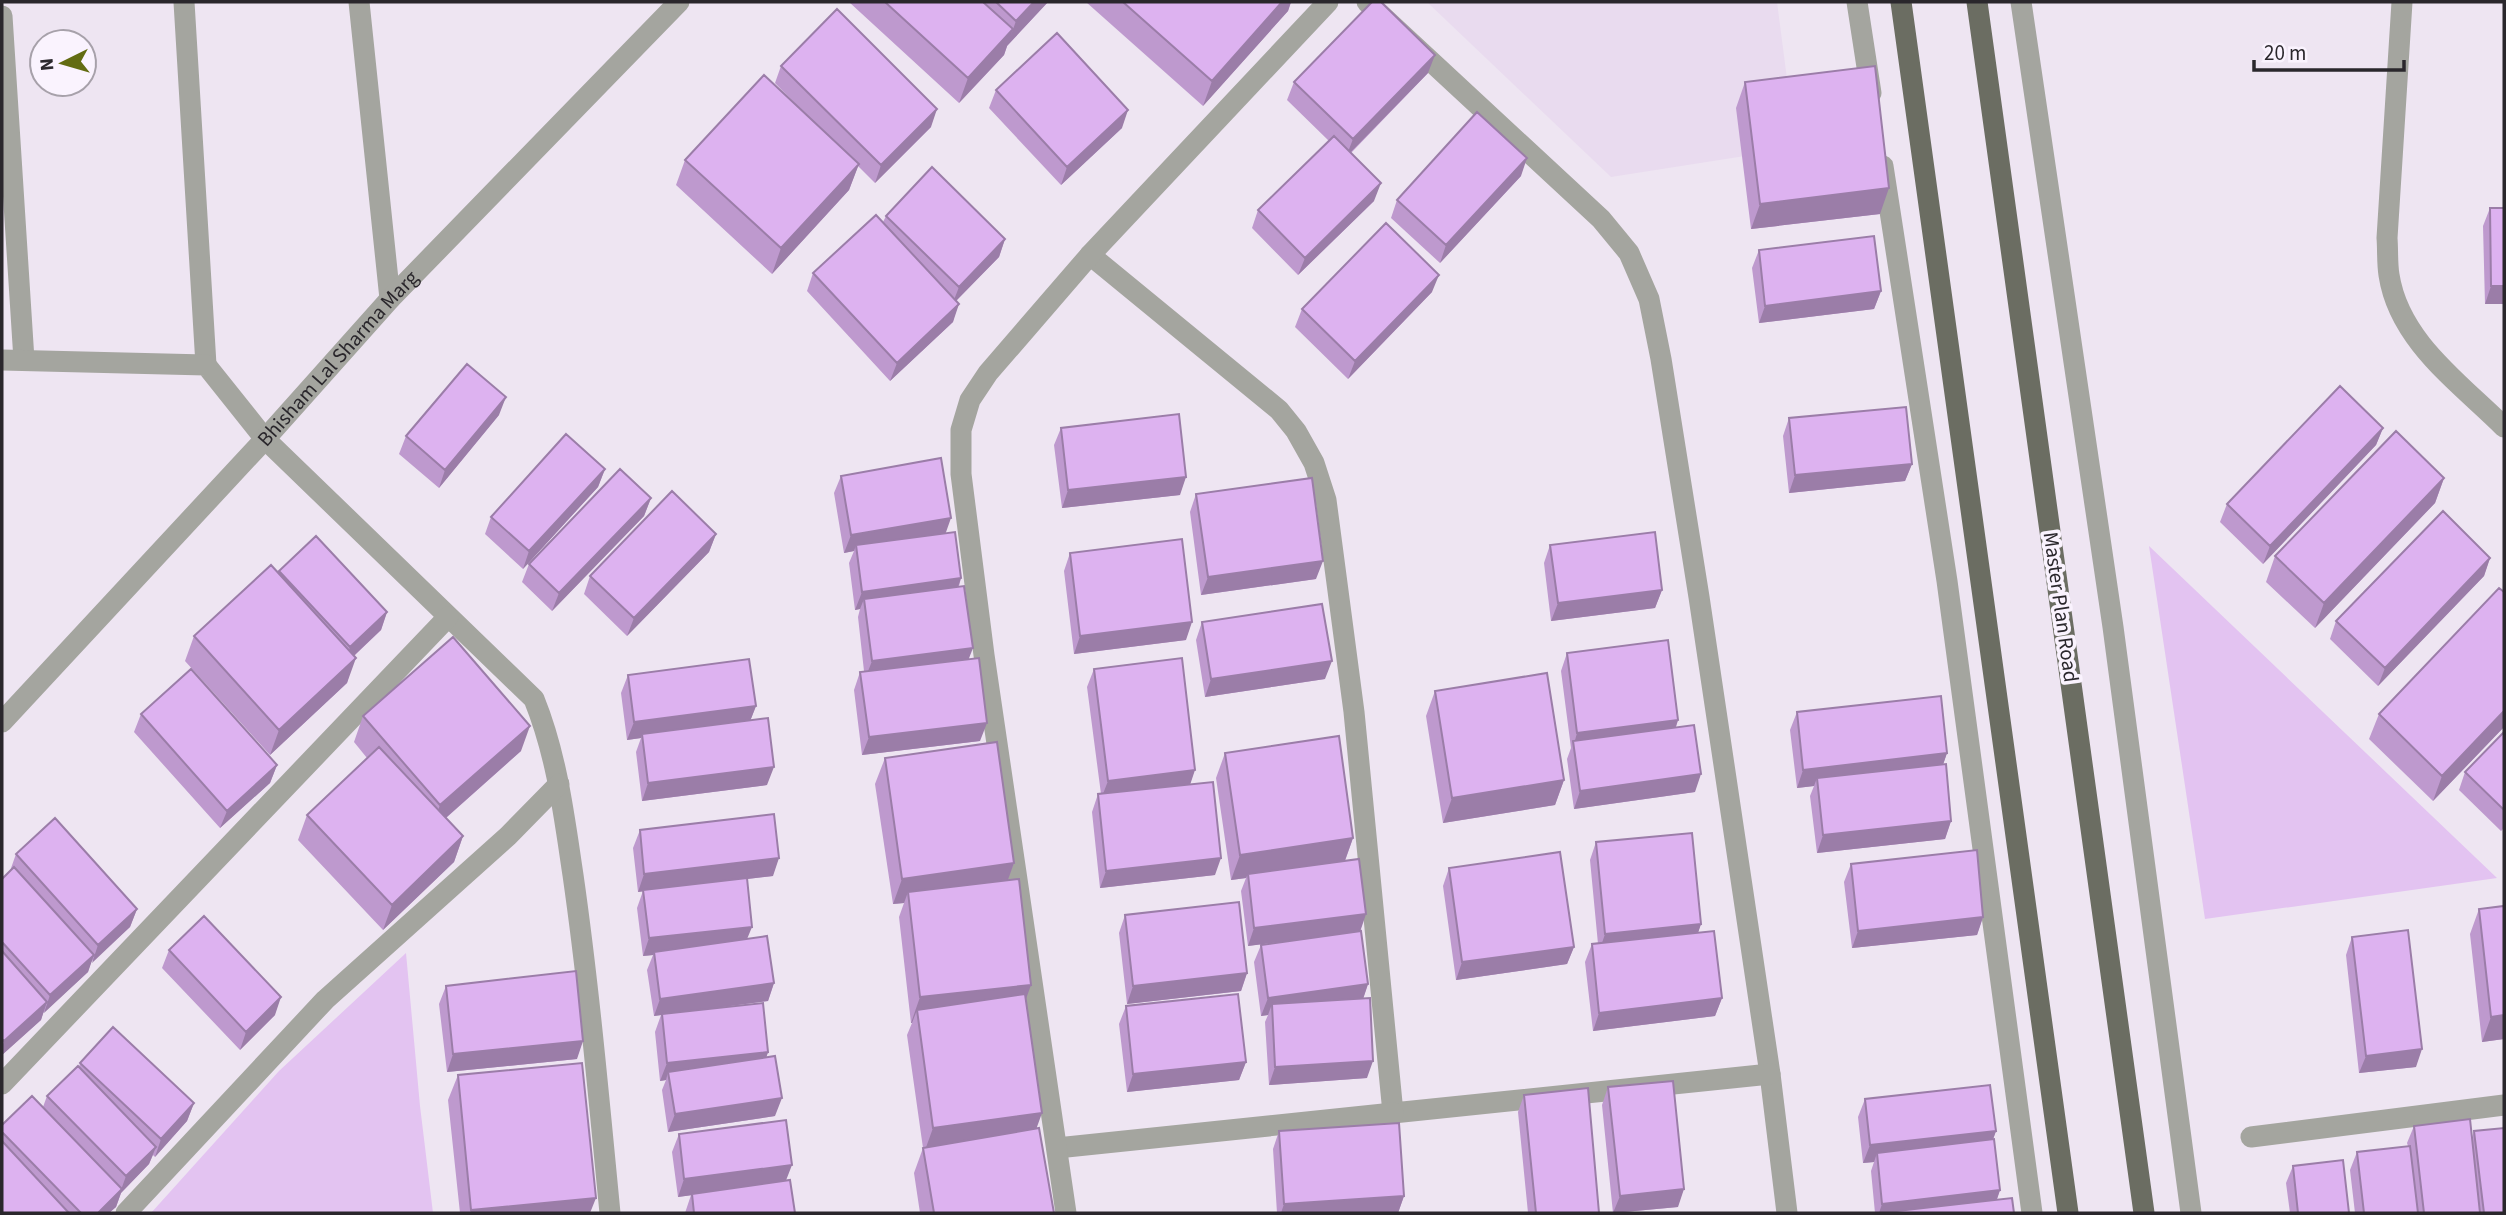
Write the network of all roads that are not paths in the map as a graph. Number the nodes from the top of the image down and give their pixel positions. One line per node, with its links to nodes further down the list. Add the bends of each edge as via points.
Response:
1 (184, 2): 18 (street)
2 (359, 2): 15 (street)
3 (680, 2): 15 (street, Bhisham Lal Sharma Marg)
4 (1328, 2): 14 (street)
5 (1367, 2): 24 (street, via 1601,219 1629,253 1649,299 1699,597)
6 (1857, 2): 12 (street)
7 (1901, 2): 35 (main road)
8 (1977, 2): 36 (main road, Master Plan Road)
9 (2021, 2): 37 (street, via 2113,627)
10 (2402, 2): 19 (street, via 2387,238 2389,276 2401,314 2422,346)
11 (2, 16): 17 (street)
12 (1874, 112)
13 (1878, 140): 34 (street, via 1947,581)
14 (1090, 255): 27 (street, via 1279,410 1314,463 1326,500 1354,712); 29 (street, via 988,373 970,400 961,430 961,474 983,642)
15 (390, 299): 20 (street, Bhisham Lal Sharma Marg)
16 (2, 360): 17 (street)
17 (24, 360): 18 (street)
18 (206, 365): 20 (street)
19 (2504, 427)
20 (264, 439): 21 (street); 22 (street, Bhisham Lal Sharma Marg)
21 (448, 617): 23 (street, via 534,699); 25 (street)
22 (2, 722)
23 (559, 784): 30 (street, via 508,836 325,1000); 31 (street, via 586,965)
24 (1769, 1074): 27 (street); 33 (street)
25 (2, 1084)
26 (2504, 1105): 28 (street)
27 (1393, 1113): 29 (street)
28 (2251, 1137)
29 (1057, 1148): 32 (street)
30 (126, 1213)
31 (610, 1213)
32 (1066, 1213)
33 (1787, 1213)
34 (2032, 1213)
35 (2068, 1213)
36 (2144, 1213)
37 (2191, 1213)

